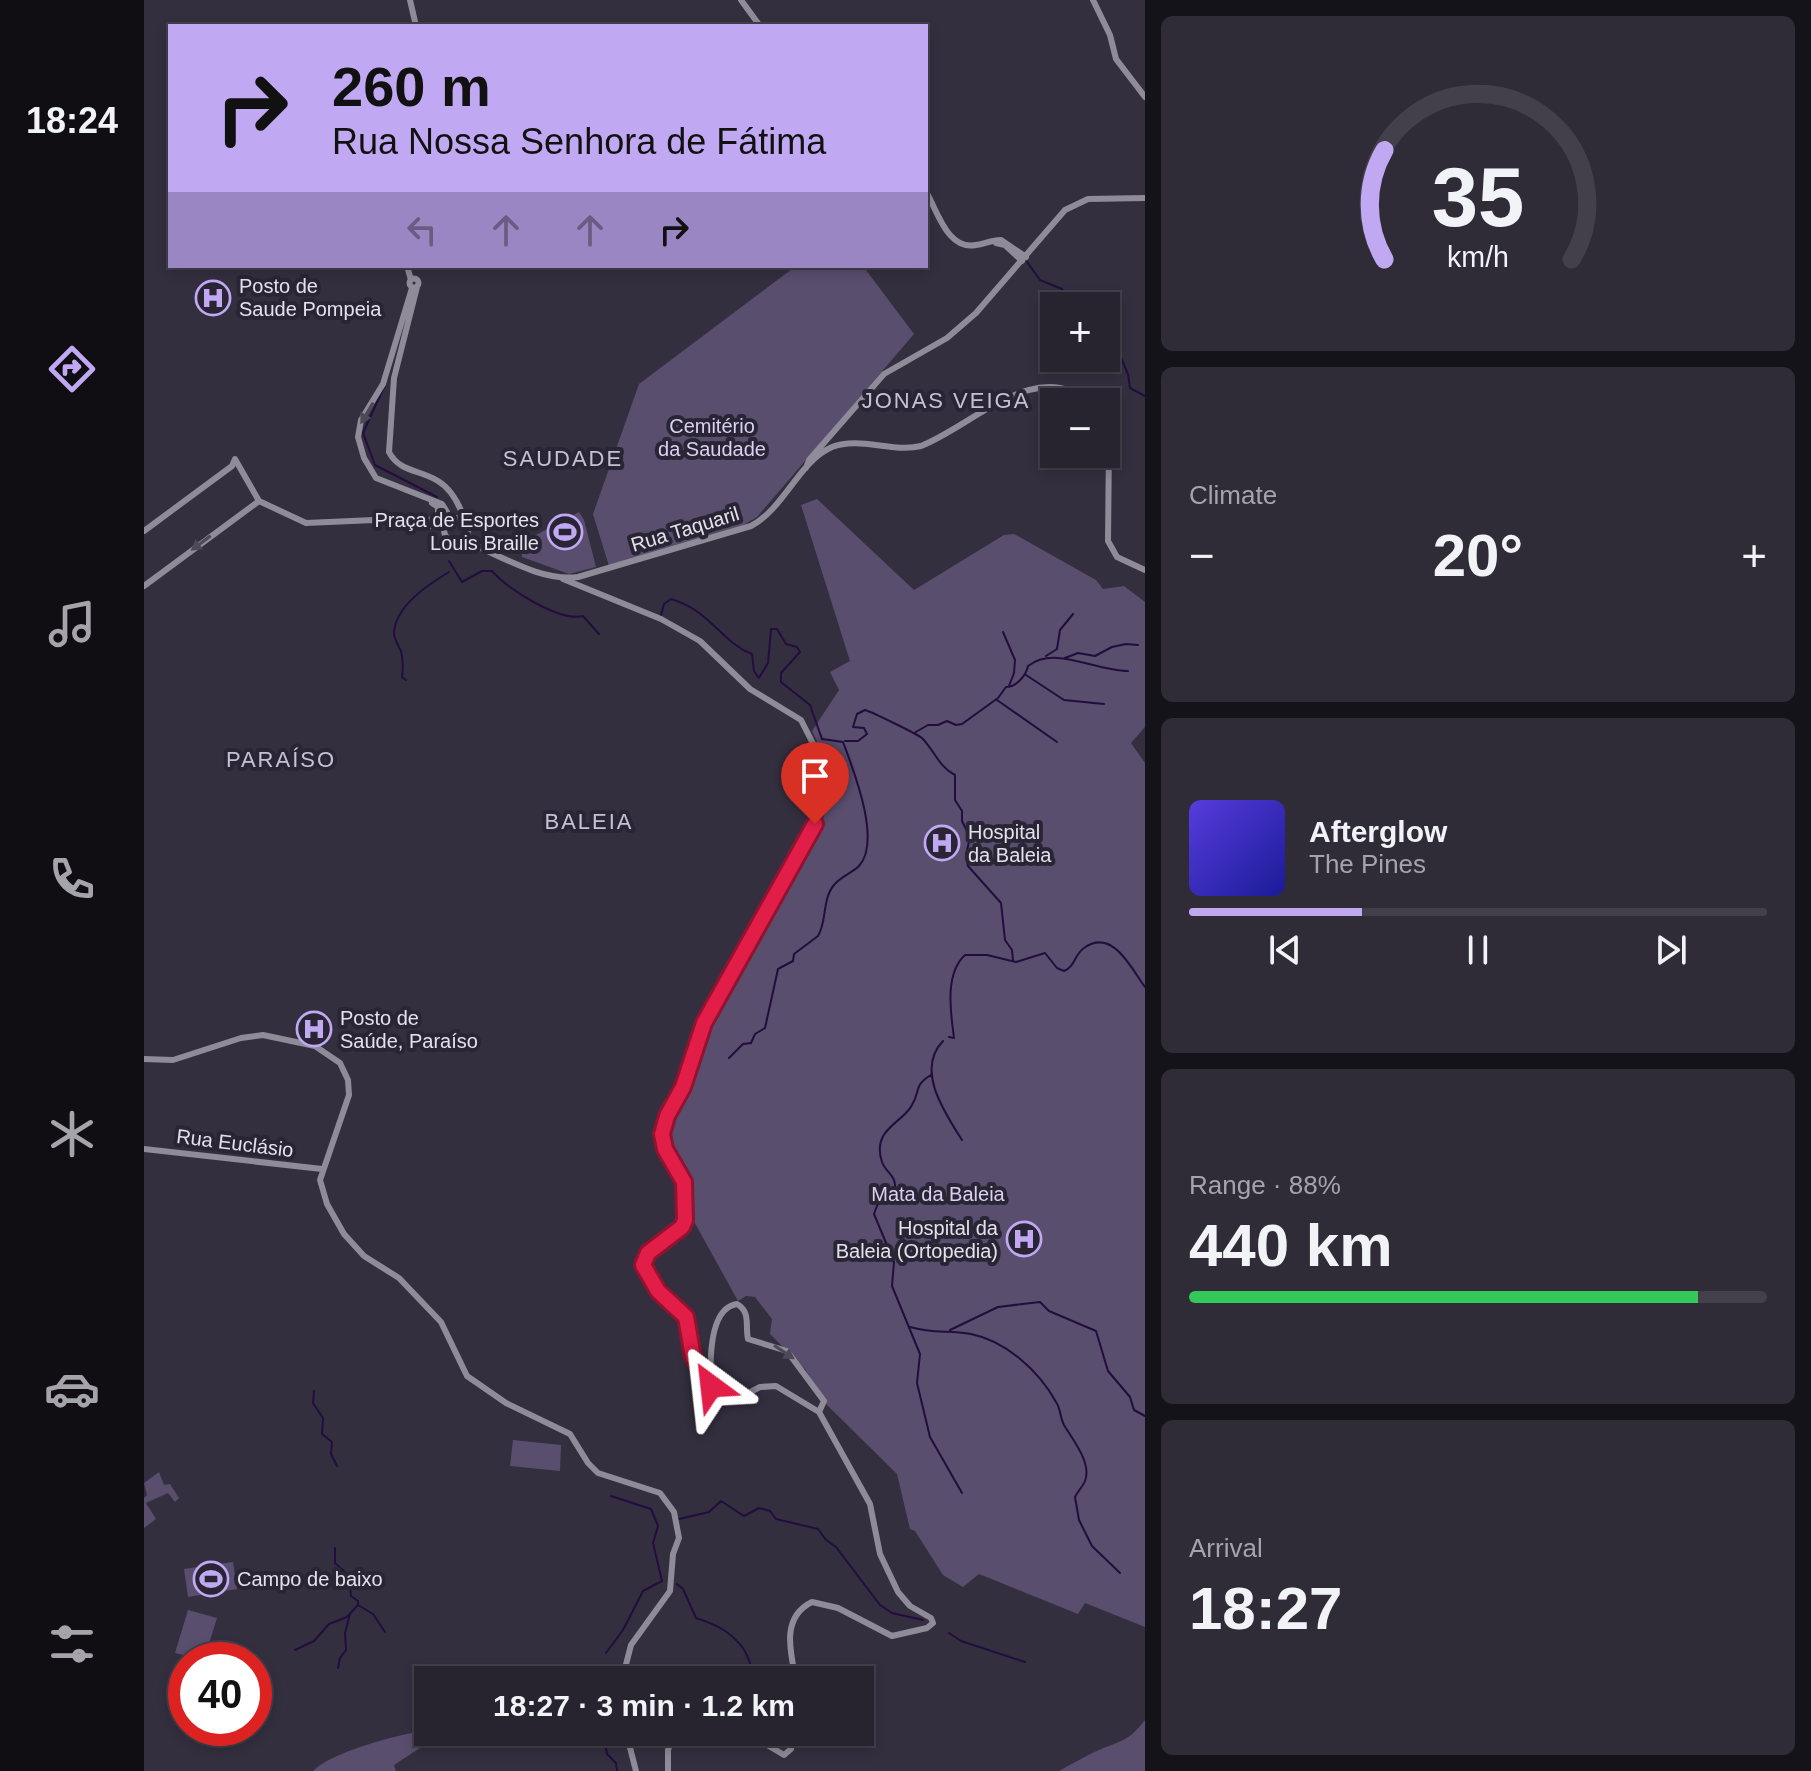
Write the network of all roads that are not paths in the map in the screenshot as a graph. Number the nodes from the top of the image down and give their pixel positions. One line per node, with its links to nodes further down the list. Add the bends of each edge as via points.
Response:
1 (410, 0): 5 (street)
2 (738, 0): 4 (street)
3 (1093, 0): 6 (street, via 1116,59)
4 (755, 23)
5 (416, 24)
6 (1145, 97)
7 (928, 196): 10 (street, via 942,226 957,241 972,246 1001,240)
8 (1145, 198): 10 (street, via 1080,201 1065,210)
9 (928, 204): 10 (street, via 938,227 954,243 971,250 1000,244)
10 (1024, 259): 13 (street, via 962,327 884,374)
11 (412, 279): 17 (street, one-way to 17, via 383,384 361,420 358,437 376,478); 22 (street, via 394,378 389,452 401,466 443,484)
12 (1066, 388): 13 (street, Rua Taquaril, via 1025,390 921,446 839,445)
13 (809, 466): 28 (street, Rua Taquaril, via 751,526)
14 (239, 467): 16 (street); 16 (street, via 235,459); 18 (street)
15 (1108, 468): 27 (street, via 1106,536 1117,557)
16 (218, 477): 23 (street)
17 (426, 499): 19 (street, via 444,506); 20 (street, via 438,511)
18 (259, 501): 20 (street, via 306,523 374,520); 30 (street, one-way to 30)
19 (447, 523): 21 (street); 22 (street, via 455,518); 24 (street)
20 (422, 525): 21 (street)
21 (433, 526): 24 (street)
22 (467, 527): 25 (street); 26 (street)
23 (144, 531)
24 (445, 534): 25 (street, via 451,541)
25 (463, 540): 26 (street)
26 (476, 545): 29 (street)
27 (1145, 570)
28 (578, 577): 29 (street, Rua Taquaril); 31 (street)
29 (563, 579): 31 (street)
30 (144, 586)
31 (580, 587): 35 (street, via 661,619 700,641 750,689 801,720 832,781 815,824 704,1023 662,1134 684,1182 686,1218 648,1253 643,1265 658,1291 686,1317 693,1357)
32 (144, 1059): 34 (street, via 173,1060 263,1035 315,1046 343,1067 349,1095)
33 (144, 1149): 34 (street, Rua Euclásio)
34 (322, 1169): 37 (street, via 321,1190 344,1234 364,1256 399,1278 441,1322 467,1376 507,1404 570,1434 588,1463 606,1478 663,1495 671,1507 678,1527 670,1591 631,1645)
35 (711, 1386): 36 (street, via 717,1393 739,1398 776,1386); 36 (street, one-way to 36, via 711,1344 726,1308 737,1304 747,1320 748,1339 782,1347 804,1370 824,1401)
36 (819, 1412): 38 (street, via 870,1504 880,1554 898,1592 933,1623 892,1636 838,1608 812,1602 792,1619)
37 (626, 1666)
38 (794, 1666)
39 (628, 1746): 43 (street)
40 (669, 1746): 44 (street)
41 (768, 1746): 42 (street, via 782,1755)
42 (792, 1746)
43 (634, 1771)
44 (668, 1771)

